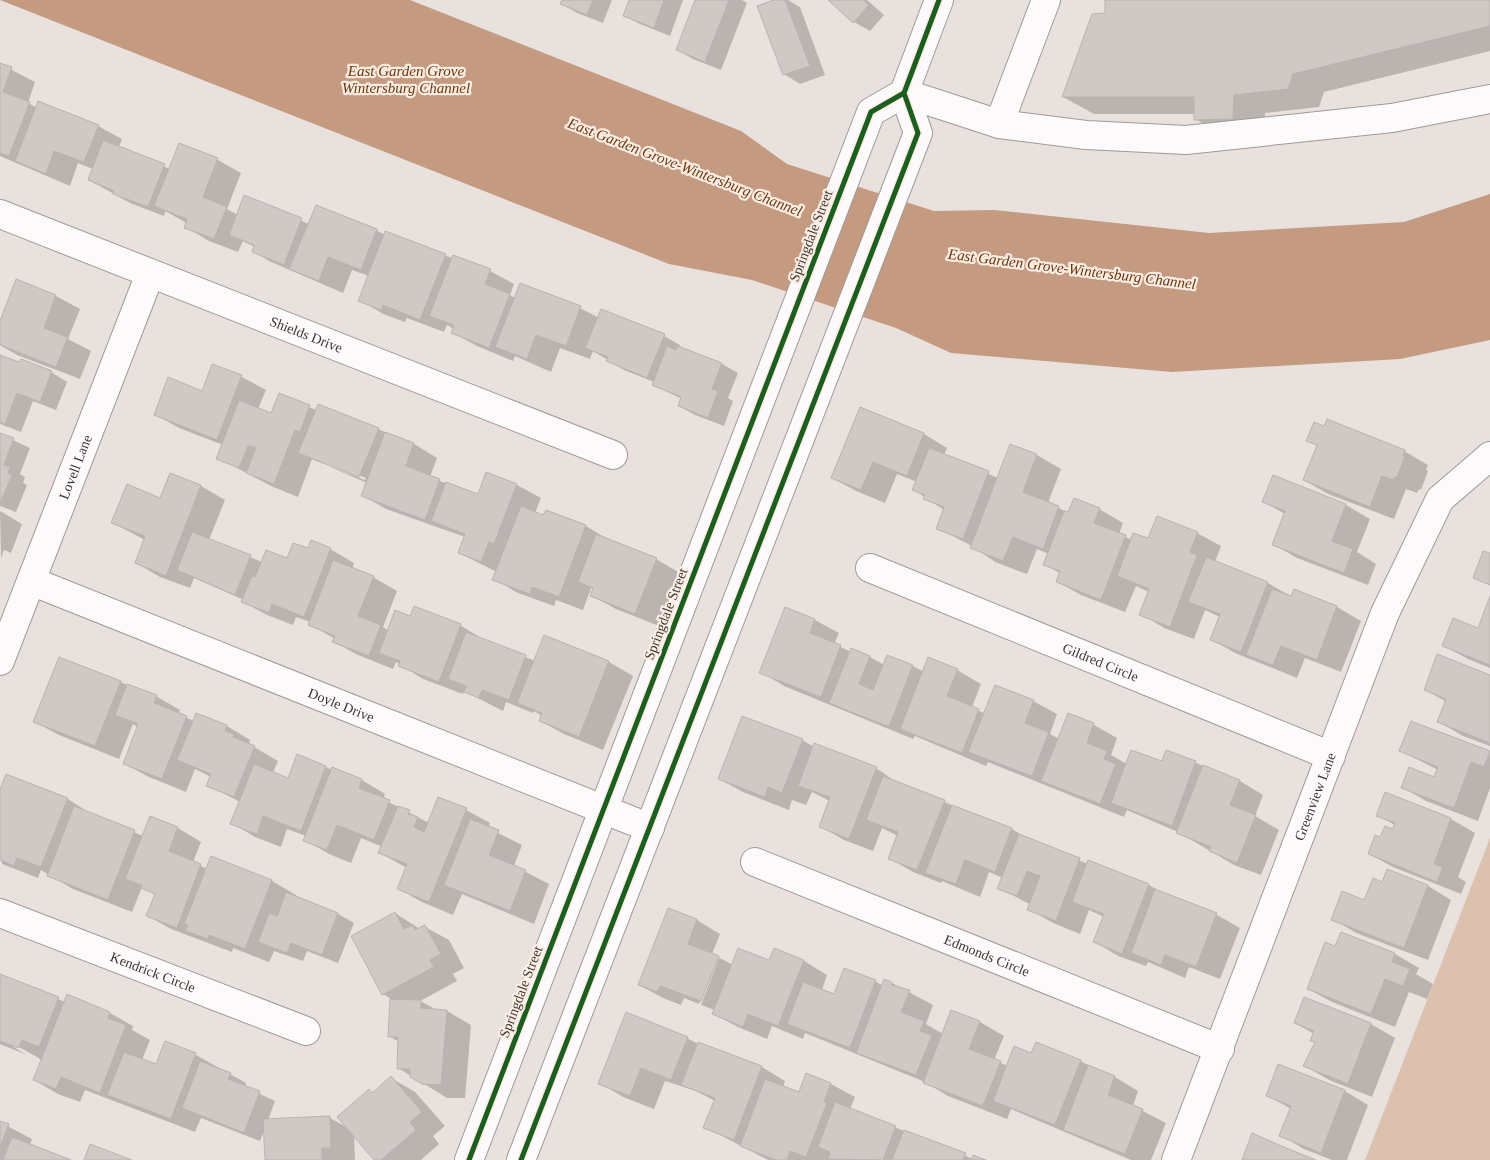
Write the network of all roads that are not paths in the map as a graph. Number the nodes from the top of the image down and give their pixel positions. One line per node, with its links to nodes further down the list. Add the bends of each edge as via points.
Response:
1 (939, 0): 3 (street)
2 (1046, 0): 5 (street)
3 (904, 93): 5 (street); 14 (street, Springdale Street, via 871,112); 15 (street, via 918,133)
4 (1490, 99): 5 (street, via 1392,118 1186,140 1086,134)
5 (999, 124)
6 (0, 214): 7 (street, Shields Drive)
7 (150, 274): 8 (street, Shields Drive); 11 (street, Lovell Lane)
8 (613, 455)
9 (1490, 456): 13 (street, Greenview Lane, via 1440,499 1385,614)
10 (870, 568): 13 (street, Gildred Circle)
11 (31, 581): 12 (street, Lovell Lane); 14 (street, Doyle Drive)
12 (0, 661)
13 (1331, 756): 19 (street, Greenview Lane)
14 (602, 808): 15 (street, Doyle Drive); 20 (street, Springdale Street)
15 (650, 828): 21 (street)
16 (755, 862): 19 (street, Edmonds Circle)
17 (0, 913): 18 (street, Kendrick Circle)
18 (306, 1031)
19 (1220, 1049): 22 (street, Greenview Lane)
20 (469, 1160)
21 (521, 1160)
22 (1176, 1160)

